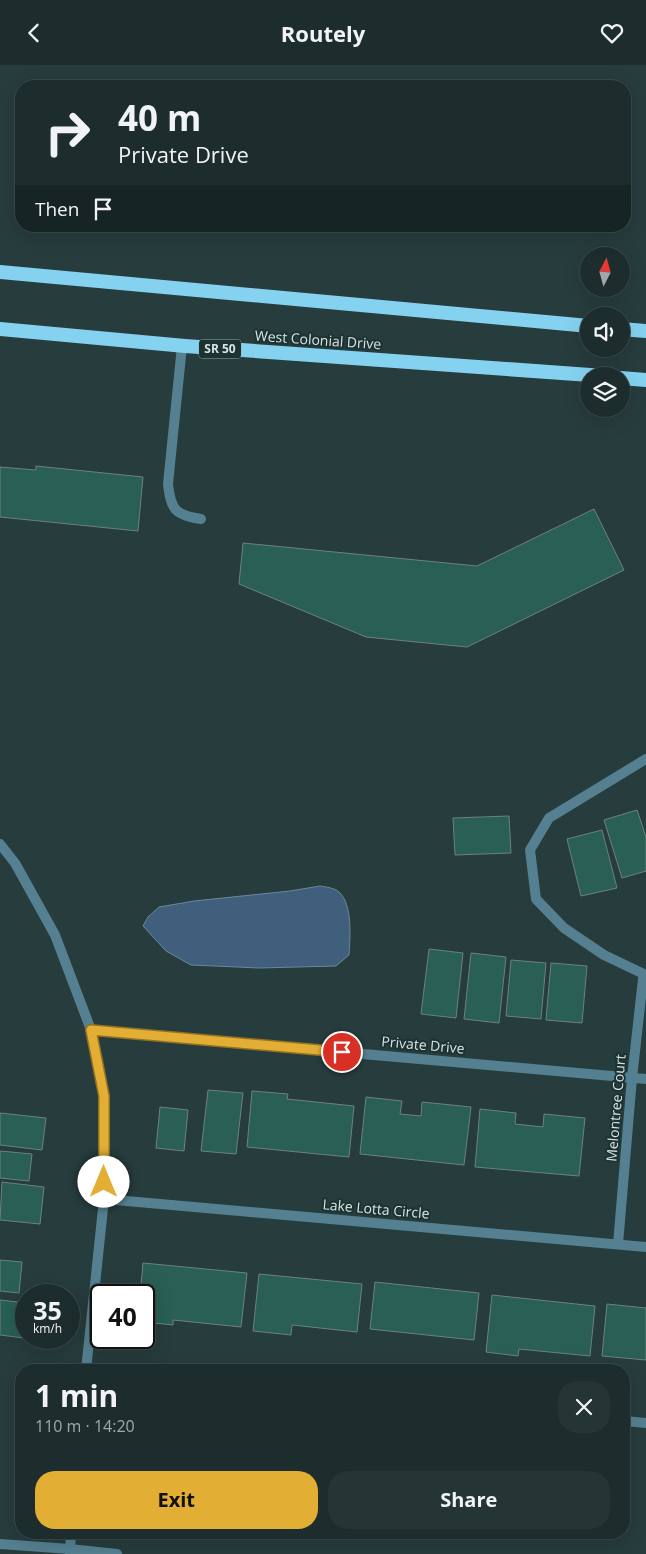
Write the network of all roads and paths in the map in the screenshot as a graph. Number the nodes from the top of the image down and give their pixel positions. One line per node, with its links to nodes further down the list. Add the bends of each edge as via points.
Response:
1 (0, 272): 2 (highway)
2 (580, 325)
3 (0, 329): 6 (highway, West Colonial Drive / SR 50)
4 (630, 330): 5 (highway)
5 (646, 331)
6 (182, 346): 7 (highway, West Colonial Drive / SR 50); 10 (street, via 168,484 170,503 183,515)
7 (580, 374)
8 (630, 379): 9 (highway)
9 (646, 380)
10 (201, 519)
11 (646, 759): 13 (street, via 549,818 530,850 536,899 564,929 604,955)
12 (0, 844): 14 (street, via 55,935)
13 (646, 975): 15 (street, Melontree Court)
14 (91, 1030): 15 (street, Private Drive); 17 (street, via 104,1096)
15 (632, 1077): 16 (street, Private Drive); 18 (street, Melontree Court)
16 (646, 1079)
17 (104, 1199): 18 (street, Lake Lotta Circle); 20 (street)
18 (618, 1244): 19 (street, Lake Lotta Circle)
19 (646, 1247)
20 (87, 1364)
21 (630, 1422): 22 (street)
22 (646, 1423)
23 (71, 1539): 25 (street)
24 (0, 1544): 25 (street)
25 (70, 1552): 26 (street)
26 (117, 1554)

